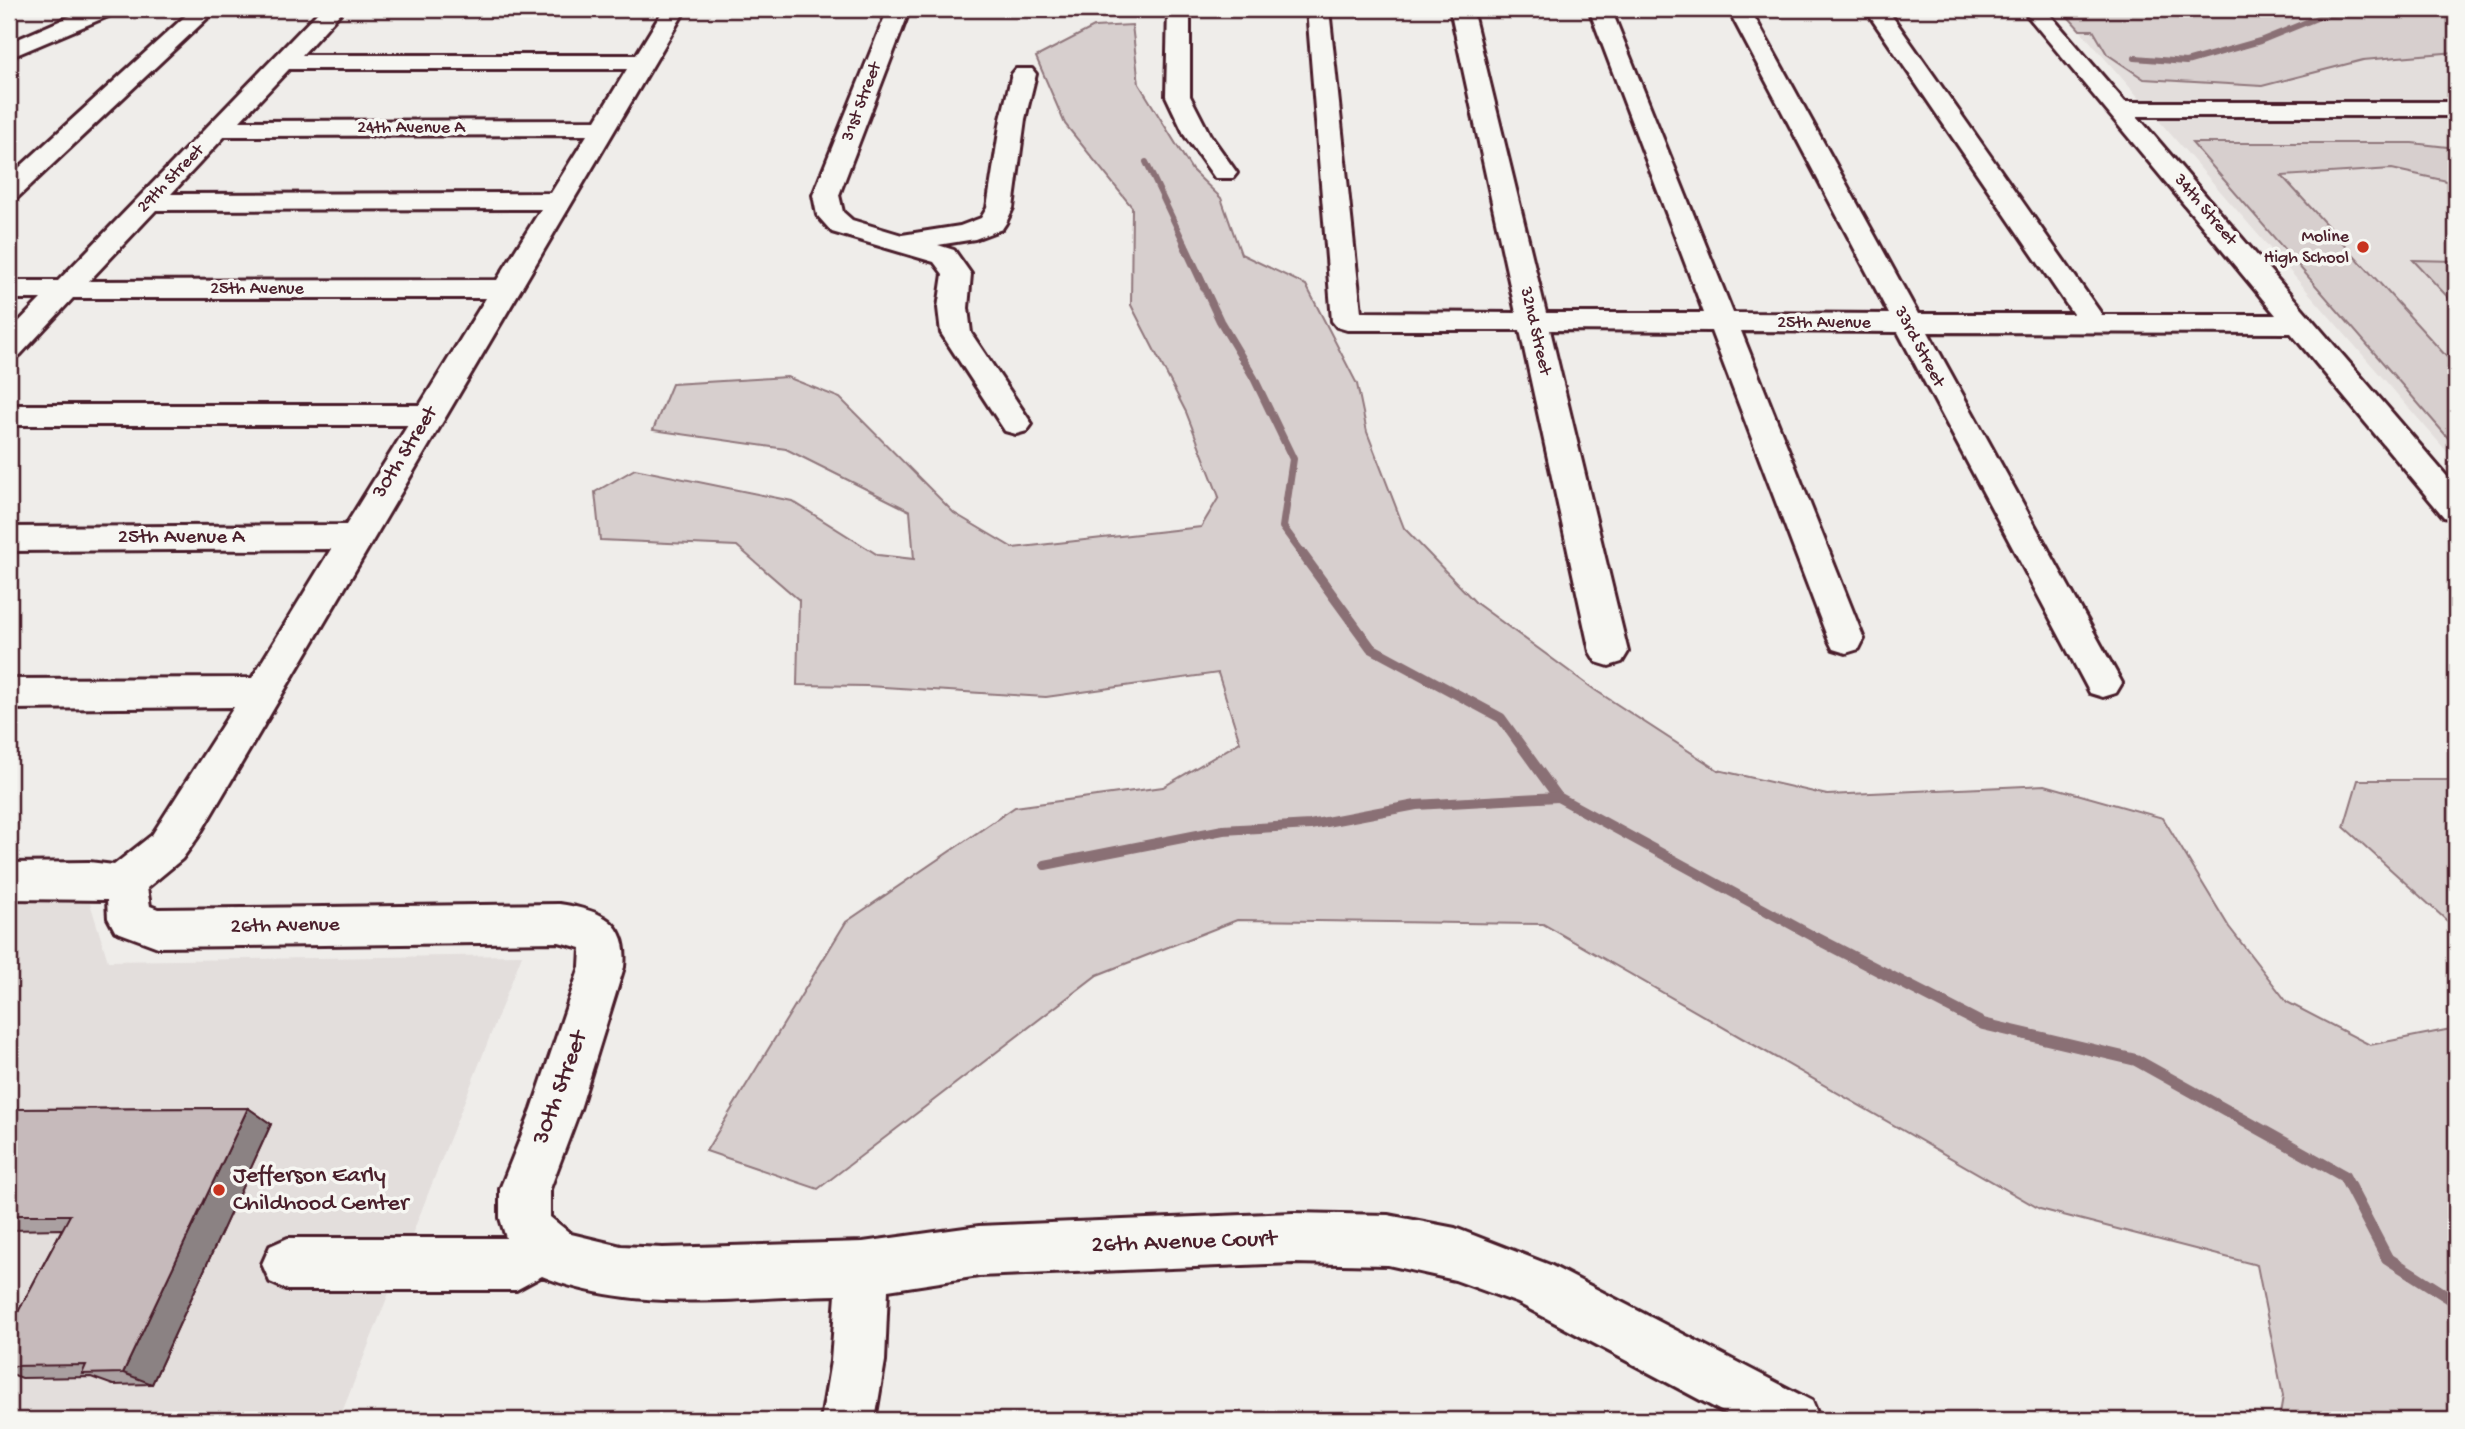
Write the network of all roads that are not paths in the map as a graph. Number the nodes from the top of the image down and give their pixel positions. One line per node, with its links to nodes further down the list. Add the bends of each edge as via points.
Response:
1 (105, 9): 13 (street)
2 (206, 9): 22 (street)
3 (333, 9): 14 (street, 29th Street)
4 (675, 9): 15 (street, 30th Street)
5 (899, 9): 25 (street, 31st Street, via 826,195 830,215 842,226)
6 (1179, 9): 21 (street, via 1178,96)
7 (1318, 9): 30 (street, 25th Avenue, via 1347,321)
8 (1461, 9): 30 (street, 32nd Street)
9 (1600, 9): 31 (street)
10 (1739, 9): 32 (street, 33rd Street)
11 (1877, 9): 34 (street)
12 (2033, 9): 18 (street, 34th Street)
13 (9, 51)
14 (282, 62): 15 (street); 20 (street, 29th Street)
15 (642, 62): 19 (street, 30th Street)
16 (1024, 74): 25 (street, via 1000,208 992,223 965,233)
17 (2456, 109): 18 (street)
18 (2120, 110): 33 (street, 34th Street)
19 (602, 127): 20 (street, 24th Avenue A); 23 (street, 30th Street)
20 (219, 129): 24 (street, 29th Street)
21 (1224, 173)
22 (9, 191)
23 (558, 201): 24 (street); 28 (street, 30th Street)
24 (149, 202): 27 (street, 29th Street)
25 (905, 243): 38 (street, via 944,256 957,274 956,333)
26 (9, 290): 27 (street, 25th Avenue)
27 (56, 298): 28 (street, 25th Avenue); 29 (street, 25th Avenue); 35 (street, 29th Street)
28 (499, 299): 37 (street, 30th Street)
29 (9, 307)
30 (1533, 321): 31 (street, 25th Avenue); 43 (street, 32nd Street)
31 (1720, 322): 32 (street, 25th Avenue); 42 (street)
32 (1906, 323): 34 (street, 25th Avenue); 44 (street, 33rd Street)
33 (2301, 324): 34 (street, 25th Avenue); 39 (street, 34th Street)
34 (2095, 325)
35 (9, 349)
36 (9, 415): 37 (street)
37 (430, 415): 40 (street, 30th Street)
38 (1016, 424)
39 (2456, 509)
40 (354, 537): 41 (street, 25th Avenue A); 45 (street, 30th Street)
41 (9, 539)
42 (1846, 639)
43 (1609, 652)
44 (2103, 683)
45 (260, 692): 46 (street); 48 (street, 30th Street, via 183,825 167,847)
46 (9, 694)
47 (9, 881): 48 (street)
48 (121, 884): 49 (street, 26th Avenue, via 127,891 130,918 158,928 559,923)
49 (591, 930): 50 (street, 30th Street, via 599,935 605,950 602,967 525,1189 525,1218)
50 (541, 1246): 51 (street, via 516,1264); 52 (street, 26th Avenue Court, via 558,1257 621,1272)
51 (288, 1264)
52 (863, 1268): 53 (street, via 858,1361); 54 (street, 26th Avenue Court, via 979,1251 1388,1240 1424,1246 1532,1283)
53 (848, 1420)
54 (1793, 1420)

